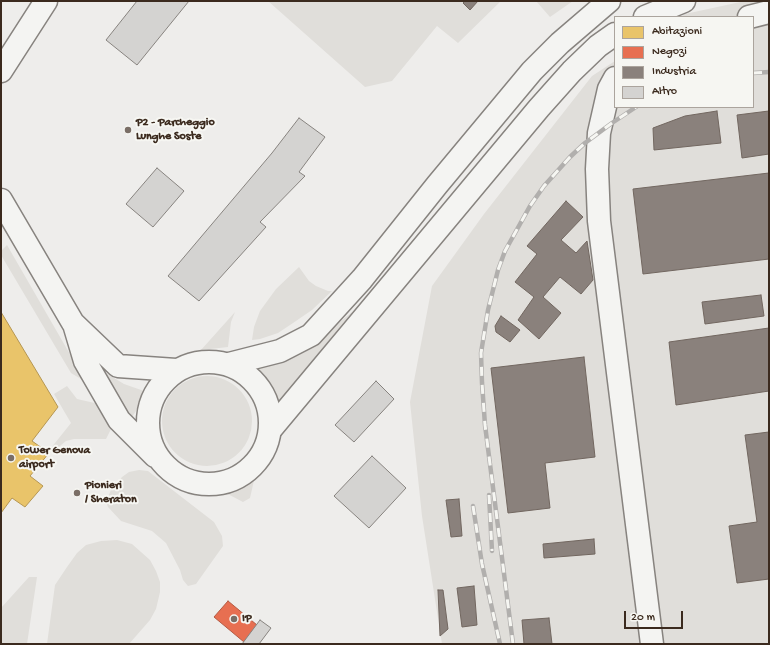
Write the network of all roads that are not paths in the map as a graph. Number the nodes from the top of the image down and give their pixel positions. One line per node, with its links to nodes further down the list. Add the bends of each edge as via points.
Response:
1 (46, 1): 10 (main road)
2 (609, 1): 9 (main road)
3 (619, 1): 9 (main road)
4 (684, 1): 6 (main road)
5 (769, 12): 7 (main road)
6 (647, 16)
7 (753, 16)
8 (614, 35): 16 (main road, via 577,66 544,103)
9 (560, 43): 14 (main road, via 532,72 362,279 311,335 280,351)
10 (1, 71)
11 (614, 80): 18 (main road, via 609,89 598,132 599,221)
12 (1, 200): 13 (main road)
13 (74, 323): 15 (main road, via 118,366); 17 (main road, via 85,361 119,420)
14 (229, 364): 15 (main road, via 216,361 197,362); 16 (main road, via 240,369 261,389 269,406)
15 (176, 370): 17 (main road, via 155,393 149,409 150,442)
16 (271, 429): 17 (main road, via 268,443 252,467 227,482 199,483 180,477)
17 (165, 466)
18 (652, 644)

